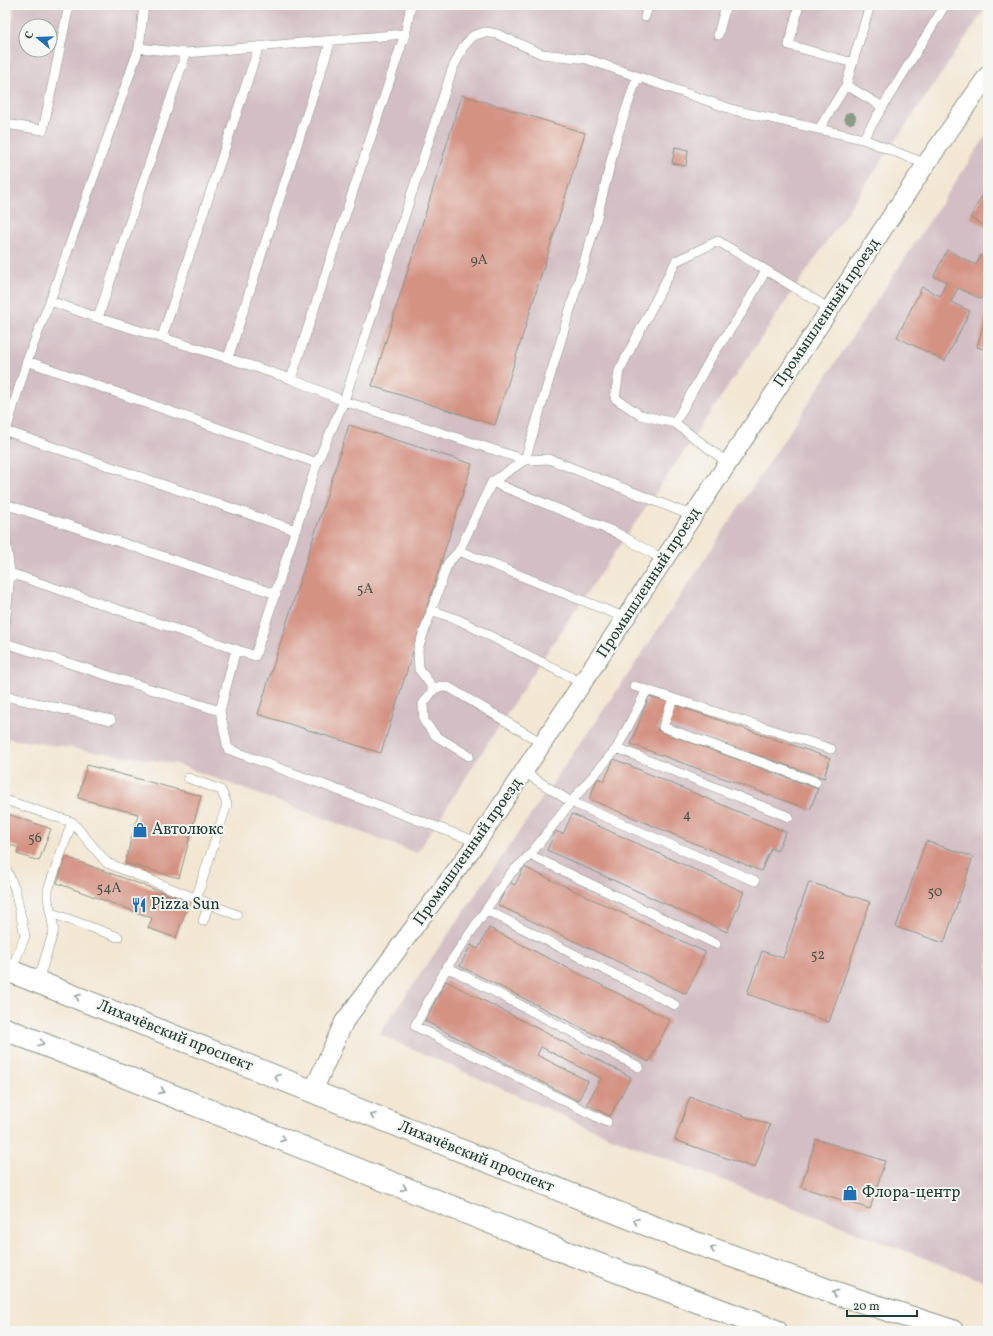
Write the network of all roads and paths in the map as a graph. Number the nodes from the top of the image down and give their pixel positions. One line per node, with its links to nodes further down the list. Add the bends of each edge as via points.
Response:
1 (69, 5): 22 (lane, via 43,130 6,124)
2 (144, 5): 14 (lane)
3 (412, 5): 10 (lane)
4 (648, 5): 9 (lane)
5 (726, 5): 11 (lane)
6 (800, 5): 16 (lane, via 789,45)
7 (870, 5): 16 (lane)
8 (944, 6): 20 (lane)
9 (645, 17)
10 (406, 34): 12 (lane); 32 (lane)
11 (718, 35)
12 (331, 40): 13 (lane); 30 (lane)
13 (259, 46): 15 (lane); 29 (lane)
14 (139, 48): 15 (lane); 26 (lane)
15 (186, 53): 28 (lane)
16 (853, 63): 19 (lane)
17 (988, 75): 24 (street, Промышленный проезд)
18 (637, 77): 21 (lane, via 734,110); 33 (lane, via 587,60 542,54 497,34 485,32 473,36 463,48 452,70); 36 (lane, via 617,137 593,233)
19 (846, 86): 20 (lane); 21 (lane)
20 (883, 107): 23 (lane)
21 (819, 129): 23 (lane)
22 (5, 136)
23 (863, 139): 24 (lane)
24 (926, 164): 27 (street, Промышленный проезд)
25 (766, 270): 27 (lane); 34 (lane, via 743,311 712,356); 34 (lane, via 718,241 676,261 619,371 616,398 640,415)
26 (50, 301): 28 (lane); 31 (lane)
27 (830, 309): 38 (street, Промышленный проезд)
28 (98, 318): 29 (lane)
29 (162, 337): 30 (lane)
30 (228, 358): 32 (lane)
31 (27, 361): 35 (lane); 37 (lane)
32 (291, 379): 33 (lane)
33 (344, 402): 36 (lane); 37 (lane)
34 (675, 423): 38 (lane)
35 (5, 432): 42 (lane)
36 (525, 460): 39 (lane); 41 (lane, via 549,459)
37 (317, 463): 42 (lane)
38 (728, 463): 41 (street, Промышленный проезд)
39 (492, 482): 44 (lane); 46 (lane, via 617,533)
40 (5, 504): 48 (lane)
41 (693, 516): 46 (street, Промышленный проезд)
42 (295, 530): 48 (lane)
43 (5, 533): 45 (lane)
44 (459, 550): 49 (lane, via 448,563); 50 (lane)
45 (7, 558): 47 (lane)
46 (664, 560): 50 (street, Промышленный проезд)
47 (10, 573): 51 (lane); 53 (lane)
48 (276, 594): 53 (lane, via 256,656)
49 (431, 610): 54 (lane, via 459,620); 56 (lane, via 418,649 418,660 419,668)
50 (626, 618): 54 (street, Промышленный проезд)
51 (5, 626)
52 (5, 643): 60 (lane)
53 (236, 649): 60 (lane)
54 (582, 683): 62 (street, Промышленный проезд)
55 (634, 686): 57 (lane)
56 (434, 689): 62 (lane, via 441,686 450,688); 65 (lane, via 423,704 424,721 436,736)
57 (647, 690): 59 (lane); 63 (lane)
58 (5, 696): 61 (lane)
59 (673, 699): 64 (lane); 68 (lane, via 663,728)
60 (220, 711): 73 (lane, via 228,749)
61 (111, 720)
62 (542, 743): 66 (street, Промышленный проезд)
63 (617, 748): 70 (lane); 71 (lane)
64 (830, 749)
65 (469, 756)
66 (524, 772): 70 (lane); 73 (street, Промышленный проезд)
67 (188, 778): 77 (lane, via 221,790 227,804)
68 (816, 782)
69 (5, 800): 72 (lane)
70 (570, 802): 74 (lane); 76 (lane)
71 (789, 817)
72 (72, 822): 77 (lane, via 107,863); 80 (lane, via 48,890)
73 (477, 842): 91 (street, Промышленный проезд, via 344,1022)
74 (530, 856): 79 (lane, via 511,873); 84 (lane)
75 (5, 867): 86 (lane, via 15,889 25,936)
76 (755, 881)
77 (196, 899): 78 (lane)
78 (209, 904): 81 (lane); 82 (lane)
79 (486, 910): 85 (lane); 88 (lane)
80 (51, 913): 83 (lane); 87 (lane, via 54,930)
81 (237, 915)
82 (202, 921)
83 (118, 937)
84 (716, 944)
85 (447, 967): 90 (lane); 92 (lane, via 415,1026)
86 (8, 970): 87 (main road, Лихачёвский проспект)
87 (38, 981): 91 (main road, Лихачёвский проспект, one-way to 87)
88 (675, 1005)
89 (5, 1029): 93 (main road, one-way to 93, via 560,1250)
90 (639, 1067)
91 (313, 1091): 94 (main road, Лихачёвский проспект, one-way to 91, via 673,1235)
92 (607, 1122)
93 (776, 1331)
94 (952, 1331)

